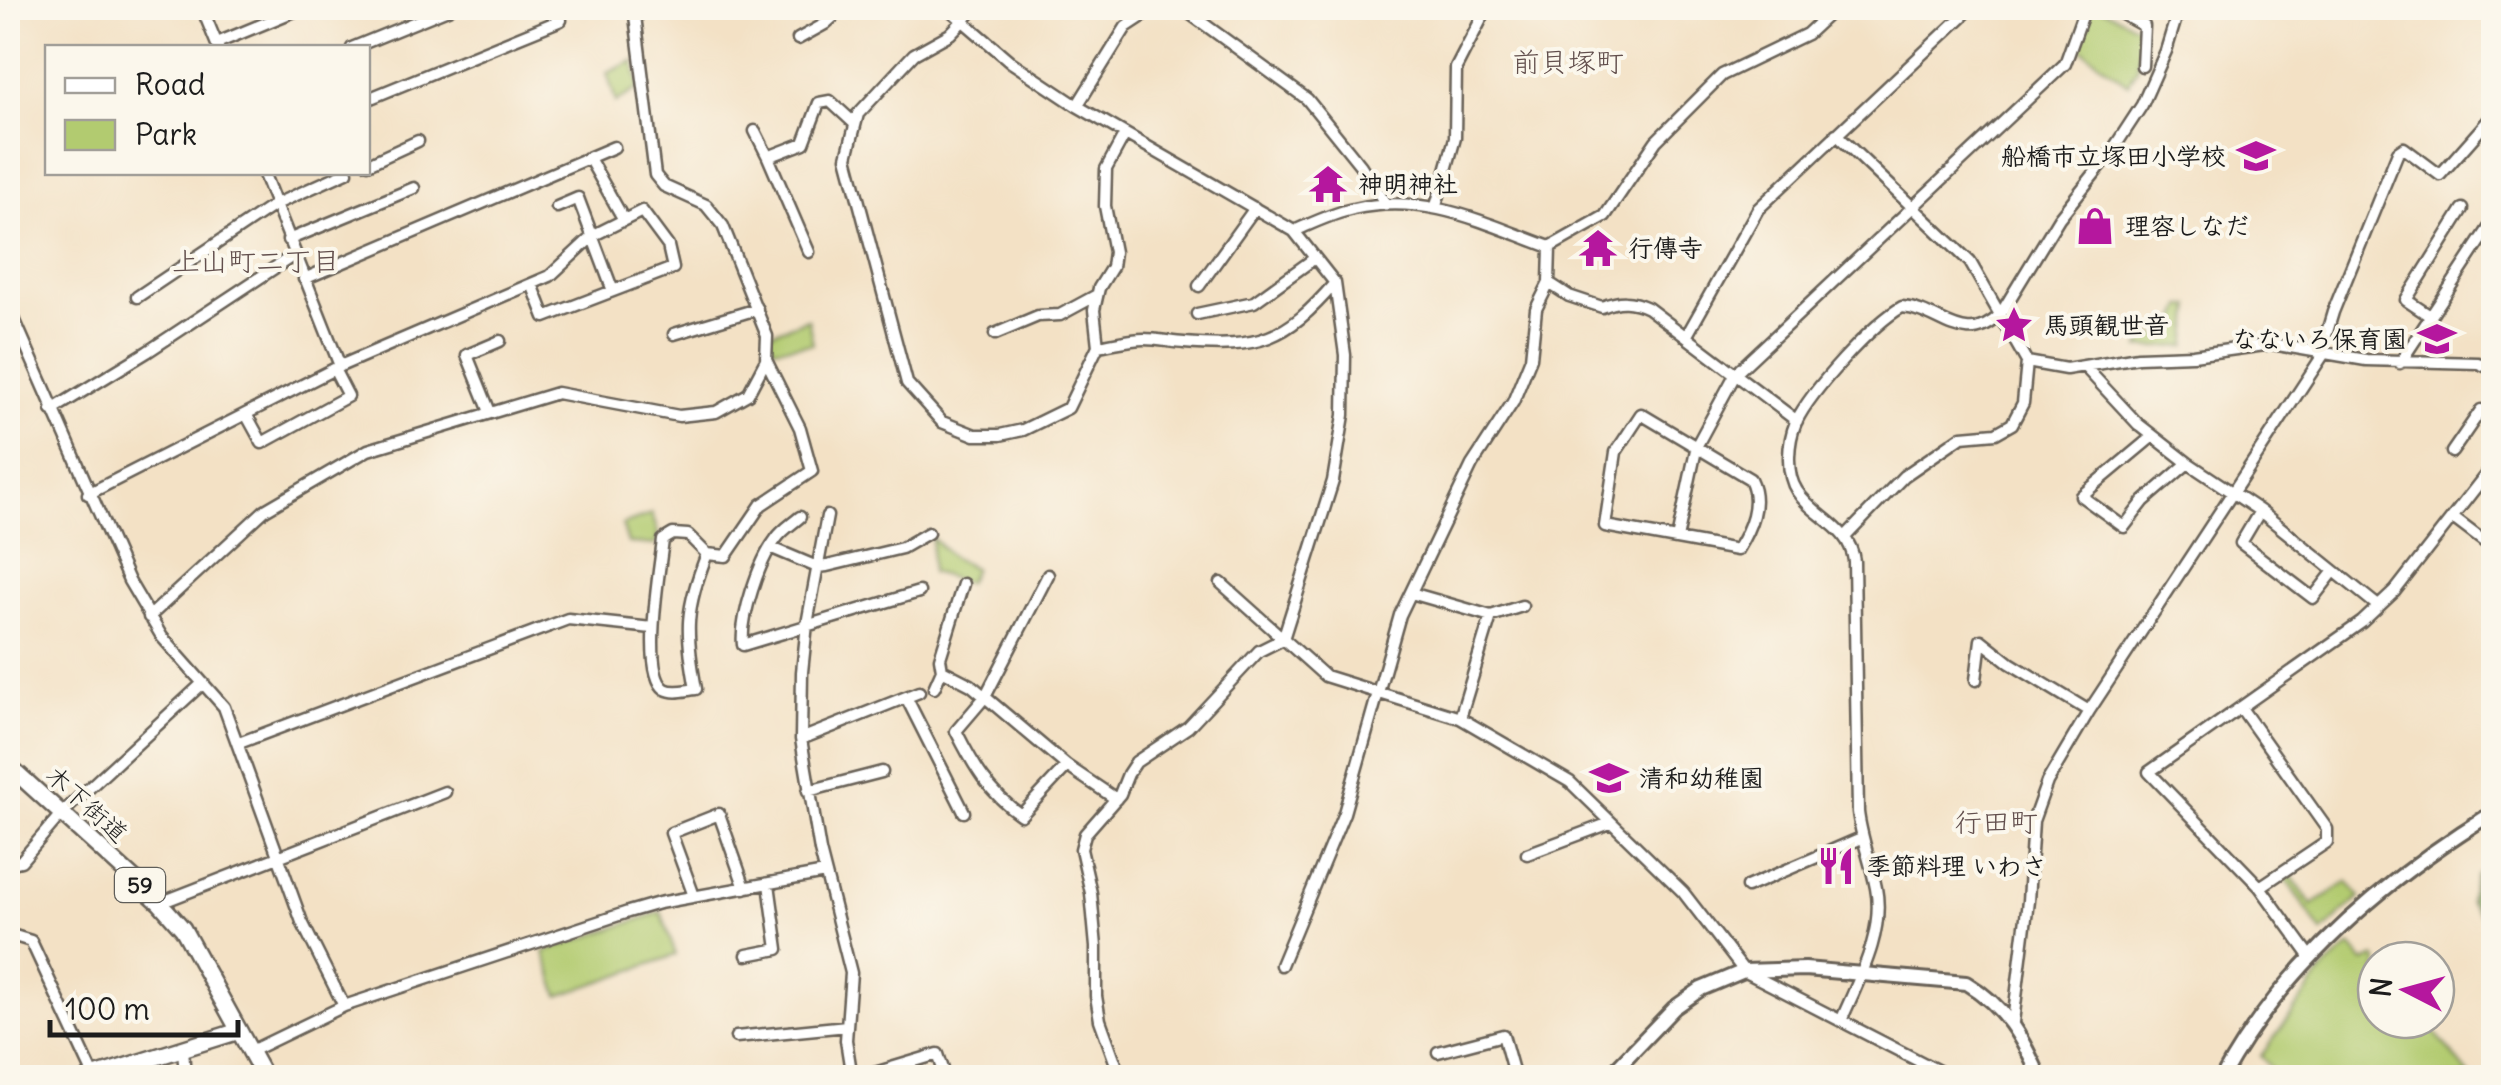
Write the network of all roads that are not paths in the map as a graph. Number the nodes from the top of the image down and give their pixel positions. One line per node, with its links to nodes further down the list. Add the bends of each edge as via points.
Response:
1 (202, 8): 19 (street)
2 (302, 8): 20 (street)
3 (450, 8): 21 (street)
4 (634, 8): 63 (street, via 655,175 664,186 706,204 723,226)
5 (843, 8): 18 (street)
6 (948, 8): 17 (street)
7 (975, 8): 17 (street)
8 (1182, 8): 38 (street, via 1306,99)
9 (1488, 8): 41 (street, via 1456,68 1455,138)
10 (1836, 8): 50 (street, via 1807,34 1722,75 1656,142 1606,216)
11 (1971, 8): 29 (street)
12 (2086, 8): 43 (street, via 2065,64)
13 (2111, 8): 22 (street, via 2144,26)
14 (2179, 8): 65 (street, via 2142,105 2058,218)
15 (1146, 9): 24 (street, via 1126,28)
16 (561, 20): 23 (street)
17 (966, 20): 24 (street, via 1011,62); 26 (street, via 914,54)
18 (798, 39)
19 (218, 45)
20 (220, 45)
21 (359, 45)
22 (2142, 66)
23 (370, 98)
24 (1077, 106): 28 (street)
25 (2494, 114): 72 (street, via 2440,175 2404,148 2398,152)
26 (855, 124): 32 (street, via 830,101 819,103 804,142); 71 (street, via 846,157 906,383 942,422 975,435 1024,430 1052,418 1068,408)
27 (756, 131): 32 (street)
28 (1125, 134): 42 (street); 60 (street, via 1106,169 1104,206 1114,252)
29 (1836, 134): 43 (street); 69 (street, via 1758,209)
30 (418, 141): 34 (street)
31 (614, 147): 33 (street)
32 (768, 157): 51 (street)
33 (589, 158): 45 (street); 54 (street)
34 (370, 163)
35 (264, 175): 39 (street)
36 (341, 175): 39 (street)
37 (414, 188): 49 (street)
38 (1384, 203): 41 (street); 47 (street)
39 (274, 205): 49 (street); 61 (street)
40 (557, 206): 48 (street, via 578,198)
41 (1436, 206): 50 (street)
42 (1255, 208): 47 (street); 58 (street)
43 (1911, 209): 65 (street, via 1970,262); 79 (street)
44 (2463, 209): 66 (street, via 2406,300)
45 (624, 220): 48 (street); 59 (street, via 642,211 668,246 674,268)
46 (2489, 228): 66 (street)
47 (1294, 231): 53 (street)
48 (594, 236): 57 (street); 59 (street)
49 (288, 240): 52 (street)
50 (1550, 247): 55 (street)
51 (808, 252)
52 (294, 255): 54 (street); 80 (street)
53 (1315, 258): 56 (street); 64 (street, via 1254,302)
54 (304, 279): 76 (street)
55 (1548, 282): 69 (street, via 1602,307 1634,301); 110 (street, via 1513,402 1472,465)
56 (1334, 283): 71 (street, via 1312,309 1261,342 1143,339); 117 (street, via 1345,355 1344,415 1333,481)
57 (532, 284): 59 (street, via 544,317); 76 (street)
58 (1199, 286)
59 (614, 291)
60 (1098, 295): 68 (street, via 1060,315 1038,316); 71 (street)
61 (137, 296)
62 (8, 305): 80 (street)
63 (756, 309): 67 (street); 73 (street, via 768,336)
64 (1197, 314)
65 (2000, 314): 74 (street); 84 (street, via 1988,326 1966,330 1902,308 1865,338)
66 (2430, 316): 75 (street)
67 (674, 334)
68 (996, 334)
69 (1687, 334): 79 (street)
70 (500, 341): 81 (street, via 466,354)
71 (1098, 346)
72 (2323, 352): 75 (street); 77 (street, via 2272,344); 92 (street)
73 (766, 360): 81 (street, via 748,394 716,412 679,416 558,393); 103 (street, via 800,428 812,472 761,504 726,556)
74 (2027, 362): 77 (street); 99 (street, via 2023,403 2012,424 1996,433 1962,436 1904,476)
75 (2400, 362): 78 (street, via 2478,363)
76 (337, 367): 82 (street); 82 (street, via 348,396 262,443)
77 (2085, 367): 85 (street)
78 (2494, 370)
79 (1736, 373): 84 (street); 86 (street)
80 (52, 410): 93 (street)
81 (490, 412): 113 (street, via 368,450 307,483 265,510)
82 (246, 414): 93 (street)
83 (2494, 418): 87 (street, via 2481,410)
84 (1797, 421): 99 (street, via 1791,479 1809,505)
85 (2153, 436): 88 (street); 88 (street, via 2080,496 2124,526)
86 (1697, 445): 100 (street); 100 (street, via 1750,479 1752,527 1737,550); 100 (street, via 1641,414 1616,452 1605,526)
87 (2452, 452)
88 (2188, 463): 92 (street)
89 (2494, 464): 90 (street)
90 (2483, 478): 91 (street); 97 (street)
91 (2494, 487)
92 (2232, 492): 94 (street); 127 (street)
93 (88, 494): 113 (street)
94 (2260, 511): 105 (street); 105 (street, via 2241,543 2313,598)
95 (827, 516): 104 (street)
96 (800, 517): 101 (street)
97 (2453, 518): 102 (street); 112 (street)
98 (928, 534): 104 (street, via 902,548)
99 (1846, 536): 141 (street, via 1854,561)
100 (1677, 539)
101 (772, 548): 104 (street); 115 (street, via 746,607 743,645)
102 (2494, 549)
103 (707, 554): 116 (street, via 688,535 664,540); 116 (street, via 687,620 696,689 671,692 660,686)
104 (816, 567): 115 (street)
105 (2334, 571): 112 (street)
106 (1048, 576): 125 (street)
107 (1221, 583): 117 (street)
108 (963, 584): 118 (street)
109 (919, 592): 115 (street)
110 (1411, 593): 114 (street); 122 (street)
111 (1522, 606): 114 (street)
112 (2378, 606): 126 (street)
113 (149, 616): 120 (street)
114 (1491, 616): 128 (street)
115 (807, 624): 129 (street)
116 (652, 628): 130 (street, via 568,619)
117 (1284, 640): 122 (street, via 1324,676); 136 (street, via 1259,651 1188,727 1148,752)
118 (942, 670): 121 (street); 125 (street)
119 (1976, 680): 127 (street, via 1981,640)
120 (203, 683): 130 (street, via 224,707); 139 (street)
121 (934, 688)
122 (1378, 691): 128 (street); 155 (street, via 1344,813)
123 (919, 692): 124 (street)
124 (906, 697): 129 (street); 137 (street)
125 (985, 697): 132 (street); 132 (street, via 956,731 1004,803 1021,815)
126 (2241, 708): 147 (street, via 2327,829 2327,842); 147 (street, via 2150,772)
127 (2088, 711): 160 (street, via 2047,782 2034,821)
128 (1460, 718): 140 (street, via 1570,782)
129 (801, 739): 134 (street)
130 (239, 743): 143 (street)
131 (8, 765): 139 (main road, 木下街道 / 59)
132 (1067, 766): 136 (street)
133 (882, 772): 134 (street)
134 (808, 791): 145 (street)
135 (445, 792): 143 (street)
136 (1116, 799): 173 (street, via 1085,834 1081,849 1100,1020)
137 (964, 812)
138 (2494, 812): 154 (street, via 2405,869)
139 (60, 814): 144 (street, via 21,861); 151 (main road, 木下街道 / 59)
140 (1610, 823): 142 (street); 156 (street, via 1683,892)
141 (1861, 838): 148 (street); 157 (street, via 1877,919)
142 (1527, 854)
143 (277, 857): 151 (street); 158 (street)
144 (8, 864)
145 (825, 873): 146 (street); 161 (street, via 851,973)
146 (769, 884): 149 (street); 153 (street, via 778,949)
147 (2260, 886): 154 (street)
148 (1747, 887)
149 (745, 888): 150 (street); 150 (street, via 718,814 671,833)
150 (694, 896): 158 (street)
151 (160, 903): 162 (main road, 木下街道 / 59, via 192,942)
152 (8, 934): 168 (street, via 31,941)
153 (747, 955)
154 (2310, 956): 178 (street)
155 (1280, 965)
156 (1744, 972): 157 (street); 159 (street); 175 (street, via 1674,1008)
157 (1862, 972): 159 (street); 160 (street, via 1966,983)
158 (344, 1006): 165 (street)
159 (1841, 1021): 167 (street)
160 (2013, 1022): 177 (street)
161 (846, 1026): 163 (street); 171 (street)
162 (239, 1031): 164 (main road); 165 (main road, 木下街道)
163 (736, 1037)
164 (183, 1048): 168 (main road); 169 (street)
165 (250, 1051): 170 (main road, 木下街道)
166 (1438, 1052): 174 (street, via 1503,1035)
167 (1936, 1074): 176 (street)
168 (92, 1077)
169 (185, 1078)
170 (265, 1078)
171 (855, 1078): 172 (street, via 938,1054)
172 (946, 1078)
173 (1121, 1078)
174 (1515, 1078)
175 (1608, 1078)
176 (1952, 1078)
177 (2040, 1078)
178 (2222, 1078)

